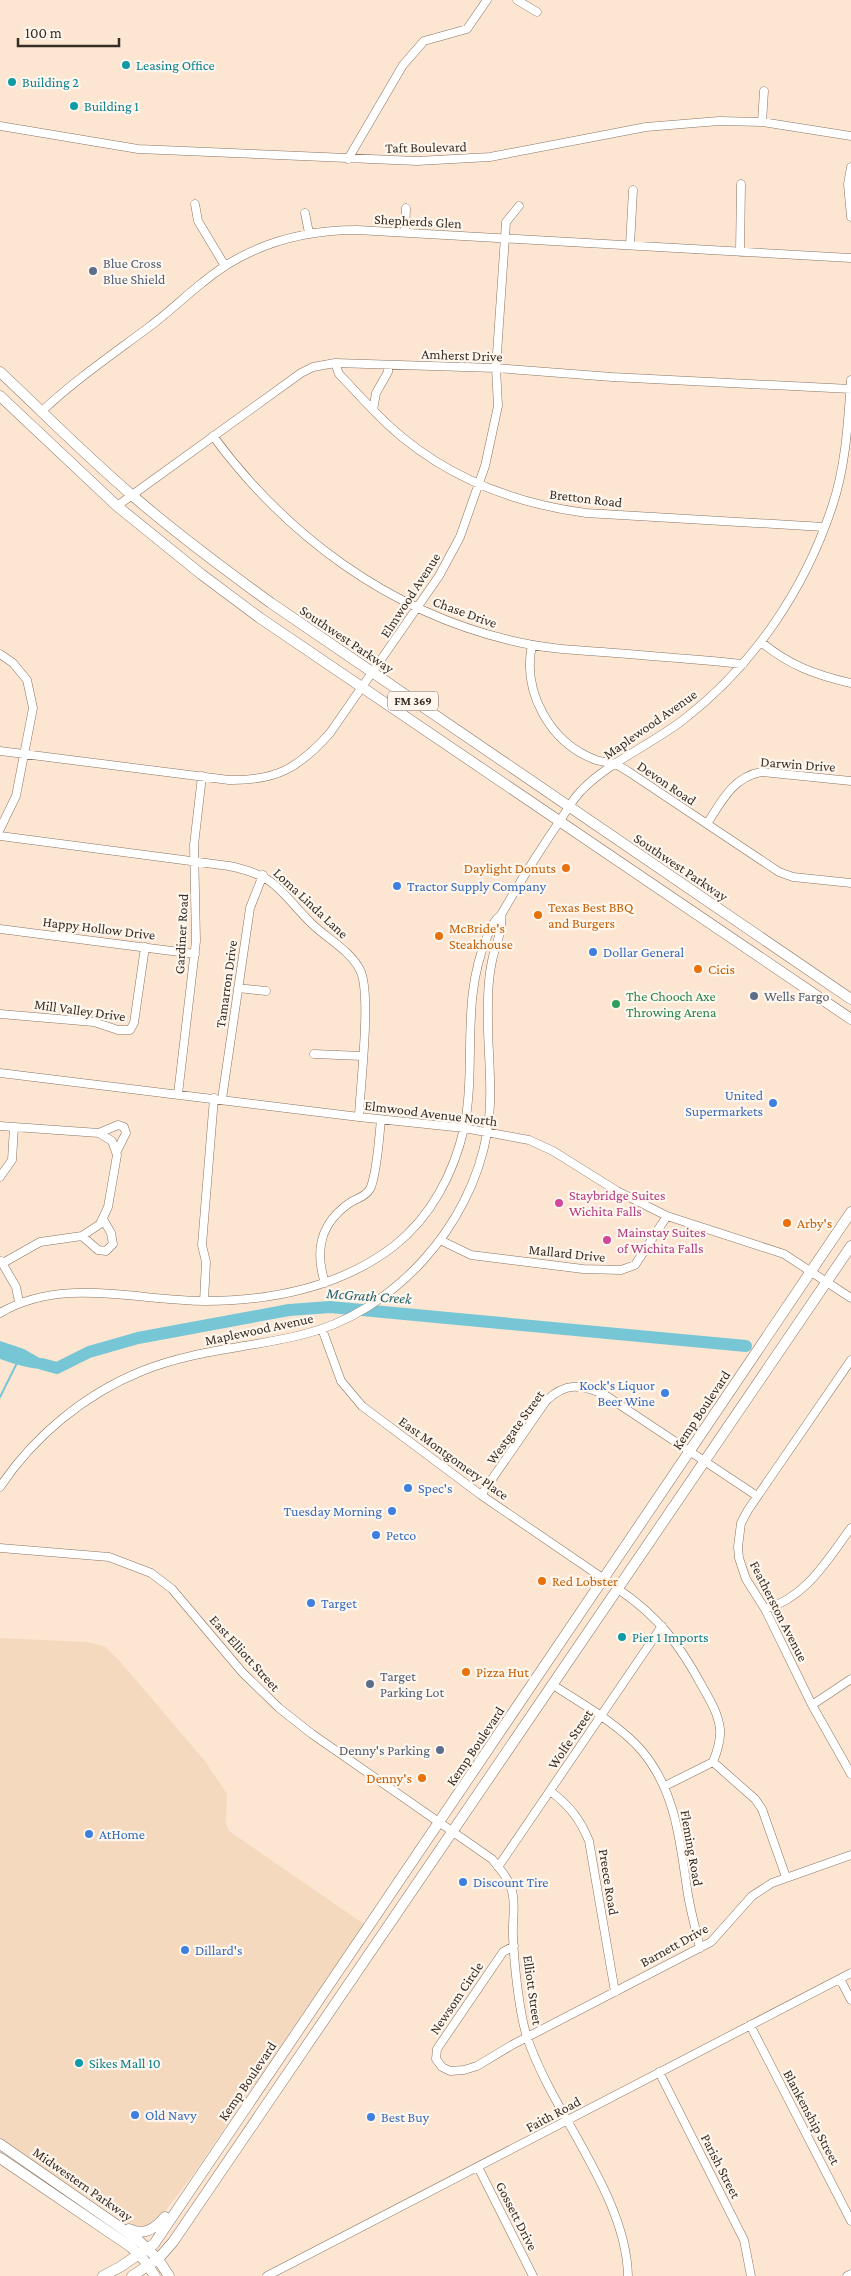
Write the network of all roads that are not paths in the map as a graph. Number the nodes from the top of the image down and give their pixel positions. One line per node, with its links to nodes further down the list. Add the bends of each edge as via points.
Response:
1 (487, 0): 8 (street, via 467,29 424,41 403,65)
2 (517, 0): 3 (street)
3 (537, 12)
4 (764, 91): 5 (street)
5 (762, 122): 7 (street, Taft Boulevard); 8 (street, Taft Boulevard, via 720,121 646,127 460,160)
6 (0, 126): 8 (street, Taft Boulevard, via 138,149)
7 (851, 136)
8 (348, 159)
9 (851, 167): 16 (street, via 848,184)
10 (741, 184): 21 (street)
11 (633, 190): 20 (street)
12 (195, 204): 23 (street, via 198,221)
13 (519, 206): 19 (street, Elmwood Avenue, via 506,222)
14 (406, 208): 17 (street)
15 (305, 213): 18 (street)
16 (851, 217)
17 (405, 232): 18 (street, Shepherds Glen, via 341,230); 19 (street, Shepherds Glen)
18 (309, 233): 23 (street, Shepherds Glen, via 261,247)
19 (504, 238): 20 (street, Shepherds Glen); 26 (street, Elmwood Avenue)
20 (630, 245): 21 (street, Shepherds Glen)
21 (740, 252): 22 (street, Shepherds Glen)
22 (851, 258)
23 (225, 266): 32 (street, Shepherds Glen)
24 (335, 363): 25 (street, Amherst Drive); 31 (street, Bretton Road, via 339,374); 33 (street, Amherst Drive, via 301,373)
25 (388, 365): 26 (street, Amherst Drive); 31 (street, via 388,372 376,392)
26 (496, 368): 29 (street, Amherst Drive); 34 (street, Elmwood Avenue, via 498,406)
27 (0, 372): 32 (main road, Southwest Parkway / FM 369)
28 (851, 380): 29 (street, Maplewood Avenue)
29 (851, 389): 37 (street, Maplewood Avenue, via 843,460)
30 (0, 396): 36 (main road, FM 369)
31 (373, 410): 34 (street, Bretton Road, via 410,445 446,469)
32 (42, 411): 35 (main road, Southwest Parkway / FM 369)
33 (213, 436): 35 (street, Amherst Drive); 40 (street, Chase Drive, via 235,465 304,536 334,559)
34 (478, 484): 37 (street, Bretton Road, via 512,498 558,510); 40 (street, Elmwood Avenue, via 457,542)
35 (132, 496): 36 (street, Amherst Drive); 38 (main road, Southwest Parkway / FM 369)
36 (117, 506): 39 (main road, FM 369)
37 (824, 526): 41 (street, Maplewood Avenue, via 810,564)
38 (196, 547): 39 (main road); 45 (main road, Southwest Parkway / FM 369)
39 (185, 562): 47 (main road, FM 369)
40 (418, 608): 42 (street, Chase Drive, via 470,629); 45 (street, Elmwood Avenue)
41 (761, 642): 44 (street, Maplewood Avenue); 46 (street, via 794,665)
42 (532, 644): 44 (street, Chase Drive); 50 (street, Devon Road, via 531,682 541,710 552,727 577,750 596,760)
43 (0, 654): 49 (street, via 20,670 31,694 33,708)
44 (743, 664): 50 (street, Maplewood Avenue, via 682,720)
45 (372, 673): 47 (street, Elmwood Avenue); 53 (main road, Southwest Parkway / FM 369)
46 (851, 683)
47 (362, 688): 51 (street, Elmwood Avenue, via 330,733 308,756 293,766 276,775 250,780); 54 (main road, FM 369)
48 (0, 751): 49 (street, Elmwood Avenue)
49 (25, 754): 51 (street, Elmwood Avenue); 56 (street, via 16,796)
50 (615, 764): 53 (street, Maplewood Avenue, via 580,792); 55 (street, Devon Road)
51 (202, 776): 58 (street, Gardiner Road)
52 (851, 781): 55 (street, Darwin Drive, via 753,773 734,785)
53 (569, 808): 54 (street, Maplewood Avenue); 63 (main road, Southwest Parkway / FM 369)
54 (560, 820): 61 (street, Maplewood Avenue); 64 (main road, FM 369)
55 (707, 824): 60 (street, Devon Road, via 779,872 793,877)
56 (0, 829)
57 (0, 836): 58 (street, Loma Linda Lane)
58 (194, 861): 59 (street, Loma Linda Lane, via 247,869); 66 (street, Gardiner Road, via 197,909)
59 (263, 875): 67 (street, Tamarron Drive, via 250,908); 73 (street, Loma Linda Lane, via 360,969 365,1002)
60 (851, 883)
61 (501, 915): 81 (street, Maplewood Avenue, via 494,920 483,946 474,986); 82 (street, Maplewood Avenue, via 488,995)
62 (0, 929): 65 (street, Happy Hollow Drive)
63 (752, 932): 64 (main road); 69 (main road, Southwest Parkway / FM 369)
64 (742, 944): 71 (main road, FM 369)
65 (145, 947): 66 (street, Happy Hollow Drive); 70 (street, Mill Valley Drive, via 134,1023 130,1030 118,1030 94,1022)
66 (194, 954): 75 (street, Gardiner Road)
67 (238, 988): 68 (street); 76 (street, Tamarron Drive)
68 (266, 991)
69 (851, 999)
70 (0, 1014)
71 (851, 1019)
72 (314, 1054): 73 (street)
73 (362, 1056): 77 (street, Loma Linda Lane)
74 (0, 1073): 75 (street, Elmwood Avenue North)
75 (178, 1094): 76 (street, Elmwood Avenue North)
76 (218, 1099): 77 (street, Elmwood Avenue North); 97 (street, Tamarron Drive, via 202,1245 206,1262)
77 (359, 1117): 78 (street, Elmwood Avenue North)
78 (381, 1120): 81 (street, Elmwood Avenue North); 95 (street, via 371,1186 362,1198 352,1201 333,1216 321,1239 320,1267)
79 (0, 1126): 80 (street)
80 (14, 1127): 83 (street); 85 (street, via 12,1160)
81 (464, 1128): 82 (street, Elmwood Avenue North); 95 (street, Maplewood Avenue, via 451,1170 425,1214 403,1238 368,1264)
82 (488, 1132): 87 (street, Elmwood Avenue North, via 540,1144 617,1191); 90 (street, Maplewood Avenue, via 468,1194)
83 (99, 1133): 84 (street, via 112,1141); 84 (street, via 118,1125 124,1127 126,1133)
84 (117, 1151): 88 (street, via 110,1198)
85 (0, 1177)
86 (851, 1212): 93 (main road, Kemp Boulevard)
87 (667, 1216): 90 (street, Mallard Drive, via 635,1265 621,1270 583,1269 471,1255); 93 (street, Elmwood Avenue North, via 773,1250)
88 (103, 1219): 89 (street); 89 (street, via 113,1244 106,1251 98,1250)
89 (82, 1236): 92 (street, via 40,1242)
90 (440, 1240): 100 (street, Maplewood Avenue, via 417,1268 390,1291)
91 (851, 1246): 94 (main road)
92 (2, 1261): 98 (street, via 16,1287)
93 (811, 1271): 94 (street, Elmwood Avenue North); 102 (main road, Kemp Boulevard)
94 (827, 1282): 96 (street, Elmwood Avenue North); 103 (main road)
95 (325, 1283): 97 (street, Maplewood Avenue, via 284,1293)
96 (851, 1298)
97 (204, 1301): 98 (street, Maplewood Avenue, via 65,1292)
98 (19, 1302): 99 (street, Maplewood Avenue)
99 (0, 1313)
100 (322, 1329): 104 (street, Maplewood Avenue, via 193,1356 119,1381 64,1417 34,1444); 105 (street, East Montgomery Place, via 341,1381 356,1399)
101 (851, 1360): 106 (street, Featherston Avenue)
102 (690, 1452): 103 (street, Westgate Street); 105 (street, Westgate Street, via 605,1395 578,1386 560,1390 546,1401); 109 (main road, Kemp Boulevard)
103 (705, 1462): 106 (street, Westgate Street); 110 (main road)
104 (0, 1487)
105 (482, 1495): 109 (street, East Montgomery Place)
106 (756, 1496): 111 (street, Featherston Avenue, via 741,1522 738,1547 746,1579)
107 (851, 1528): 111 (street, via 809,1584 774,1607)
108 (0, 1548): 122 (street, East Elliott Street, via 109,1557 151,1573 172,1589 242,1672 279,1708)
109 (604, 1579): 110 (main road); 113 (main road, Kemp Boulevard)
110 (618, 1589): 112 (street); 115 (main road)
111 (765, 1609): 116 (street, Featherston Avenue)
112 (662, 1626): 117 (street, Wolfe Street); 118 (street, via 679,1646 715,1709 720,1734)
113 (539, 1676): 115 (main road); 122 (main road, Kemp Boulevard)
114 (851, 1679): 116 (street)
115 (553, 1685): 117 (street, Fleming Road); 123 (main road)
116 (812, 1705): 119 (street, Featherston Avenue)
117 (600, 1717): 120 (street, Fleming Road, via 642,1751); 121 (street, Wolfe Street)
118 (713, 1762): 120 (street); 126 (street, via 762,1809)
119 (851, 1774)
120 (665, 1786): 128 (street, Fleming Road, via 678,1828 688,1897)
121 (550, 1791): 125 (street, Wolfe Street); 131 (street, Preece Road, via 571,1808 589,1841)
122 (440, 1822): 123 (street, East Elliott Street); 140 (main road, Kemp Boulevard)
123 (453, 1832): 125 (street, Elliott Street); 144 (main road, via 173,2242)
124 (851, 1855): 126 (street, Barnett Drive)
125 (498, 1867): 127 (street, Elliott Street, via 512,1889)
126 (786, 1877): 128 (street, Barnett Drive, via 752,1896 720,1934)
127 (514, 1946): 134 (street, Elliott Street); 134 (street, Newsom Circle, via 503,1952 439,2045 436,2059 450,2071 464,2070)
128 (700, 1948): 131 (street, Barnett Drive)
129 (851, 1973): 130 (street, Faith Road)
130 (840, 1979): 132 (street); 133 (street, Faith Road)
131 (615, 1992): 134 (street, Barnett Drive)
132 (851, 2000)
133 (750, 2025): 135 (street, Faith Road); 142 (street, Blankenship Street)
134 (527, 2037): 136 (street, Elliott Street)
135 (659, 2072): 136 (street, Faith Road); 154 (street, Parish Street, via 744,2240)
136 (567, 2120): 139 (street, Faith Road); 153 (street, Elliott Street, via 619,2223)
137 (0, 2144): 141 (main road, Midwestern Parkway)
138 (0, 2158): 143 (main road, Midwestern Parkway)
139 (478, 2167): 151 (street, Faith Road); 152 (street, Gossett Drive)
140 (184, 2199): 141 (main road, via 158,2226 145,2232 131,2230); 143 (main road, Kemp Boulevard, via 154,2244)
141 (113, 2220): 143 (main road, Midwestern Parkway)
142 (851, 2221)
143 (144, 2252): 144 (main road); 145 (main road); 147 (main road, Kemp Boulevard)
144 (158, 2259): 145 (main road); 150 (main road)
145 (148, 2266): 148 (main road); 149 (main road)
146 (851, 2274): 155 (street)
147 (103, 2276)
148 (132, 2276)
149 (155, 2276)
150 (169, 2276)
151 (267, 2276)
152 (533, 2276)
153 (628, 2276)
154 (750, 2276)
155 (847, 2276)

